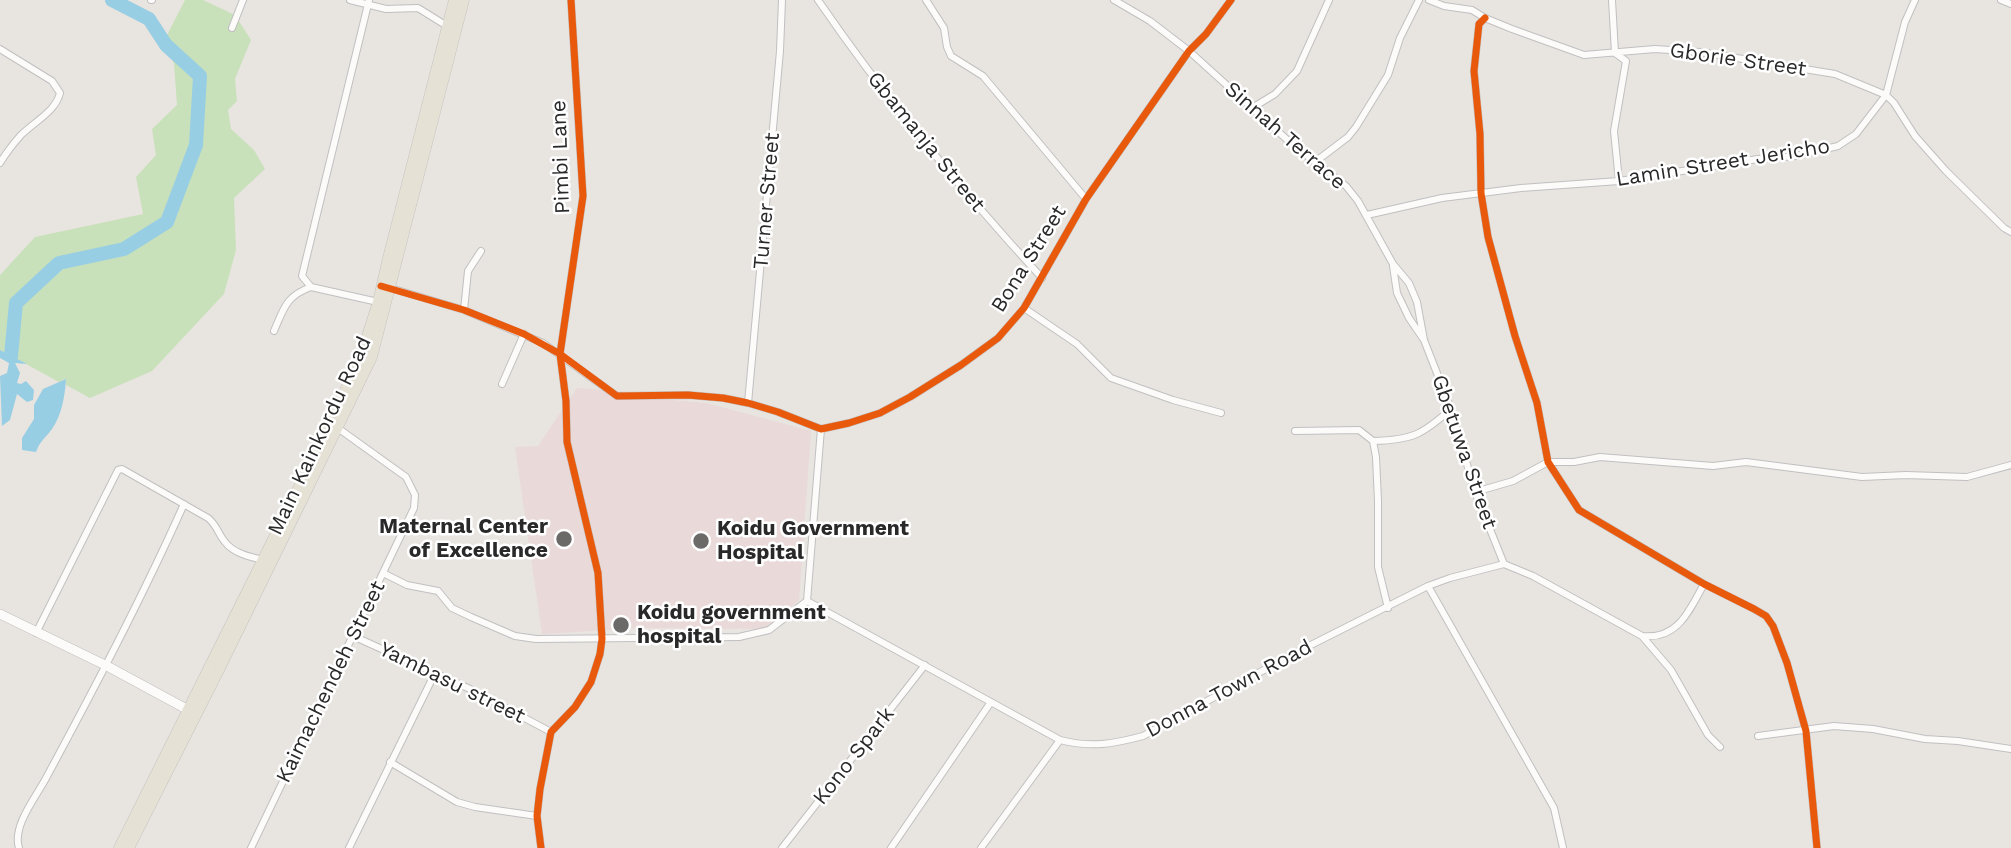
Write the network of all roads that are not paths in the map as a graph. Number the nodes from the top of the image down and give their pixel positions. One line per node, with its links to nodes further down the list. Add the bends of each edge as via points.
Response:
1 (243, 0): 23 (street)
2 (350, 0): 18 (street)
3 (454, 0): 22 (main road, Main Kainkordu Road)
4 (464, 0): 27 (main road, Main Kainkordu Road)
5 (571, 0): 48 (street, Pimbi Lane, via 583,195)
6 (782, 0): 50 (street, Turner Street)
7 (818, 0): 39 (street, Gbamanja Street, via 919,137)
8 (926, 0): 34 (street, via 944,28 951,55 983,76)
9 (1114, 0): 25 (street, Sinnah Terrace)
10 (1231, 0): 25 (street, Bona Street)
11 (1329, 0): 29 (street, via 1297,71 1275,94)
12 (1419, 0): 30 (street, via 1388,75 1356,127)
13 (1429, 0): 20 (street, Gborie Street)
14 (1476, 0): 20 (street)
15 (1612, 0): 26 (street)
16 (1915, 0): 28 (street, Lamin Street Jericho)
17 (2001, 0): 19 (street)
18 (368, 2): 22 (street, via 386,9 418,8); 40 (street, via 302,276)
19 (2011, 4)
20 (1472, 10): 21 (street, Gborie Street)
21 (1485, 19): 26 (street, Gborie Street, via 1584,55); 33 (street, via 1479,24 1474,71)
22 (447, 26): 27 (main road, Main Kainkordu Road)
23 (232, 28)
24 (0, 49): 31 (street, via 58,86 61,93)
25 (1189, 51): 29 (street, Sinnah Terrace); 34 (street, Bona Street)
26 (1615, 53): 28 (street, Gborie Street, via 1655,49 1700,52 1835,74); 32 (street, via 1626,61 1614,131)
27 (435, 94): 41 (main road, Main Kainkordu Road); 41 (main road, Main Kainkordu Road, via 397,262)
28 (1886, 95): 32 (street, Lamin Street Jericho, via 1856,134 1825,151); 36 (street, via 1946,171)
29 (1252, 108): 30 (street, Sinnah Terrace)
30 (1315, 162): 35 (street, Sinnah Terrace, via 1346,186)
31 (0, 163)
32 (1619, 181): 33 (street, Lamin Street Jericho)
33 (1481, 192): 35 (street, Lamin Street Jericho); 57 (street)
34 (1086, 200): 39 (street, Bona Street)
35 (1367, 215): 38 (street, Sinnah Terrace)
36 (2011, 232)
37 (481, 251): 44 (street, via 468,271)
38 (1393, 264): 47 (street, Sinnah Terrace, via 1397,293); 47 (street, Sinnah Terrace, via 1413,290)
39 (1042, 278): 43 (street, Bona Street)
40 (311, 287): 42 (street); 45 (street, via 289,299)
41 (386, 287): 42 (main road, Main Kainkordu Road); 44 (street); 53 (main road, via 372,357)
42 (378, 302): 53 (main road, Main Kainkordu Road)
43 (1024, 308): 52 (street, via 1077,344 1111,378); 54 (street, Bona Street, via 998,338 910,397 880,412)
44 (464, 310): 46 (street)
45 (274, 331)
46 (524, 334): 48 (street); 49 (street)
47 (1423, 340): 51 (street, Gbetuwa Street)
48 (561, 354): 50 (street, via 617,396 688,395); 74 (street, Pimbi Lane, via 568,442 598,573)
49 (502, 384)
50 (748, 403): 54 (street)
51 (1451, 409): 56 (street, via 1406,440); 59 (street, Gbetuwa Street)
52 (1221, 413)
53 (335, 425): 60 (main road); 64 (street, Kaimachendeh Street, via 406,477 413,488 414,508)
54 (821, 429): 67 (street)
55 (1295, 431): 56 (street, via 1359,430)
56 (1373, 441): 68 (street, via 1377,567)
57 (1548, 462): 58 (street, via 1600,457 1713,466 1746,462 1862,477 1967,477); 59 (street, via 1513,481); 65 (street, via 1579,510)
58 (2011, 466)
59 (1475, 492): 63 (street, Gbetuwa Street)
60 (300, 495): 62 (main road, Main Kainkordu Road); 69 (main road)
61 (184, 504): 62 (street, via 215,523 230,548); 71 (street, via 118,470); 76 (street)
62 (263, 560): 69 (main road, Main Kainkordu Road)
63 (1504, 564): 66 (street, Donna Town Road); 73 (street)
64 (383, 573): 72 (street, Kaimachendeh Street); 74 (street, via 407,585 438,591 452,608 515,636)
65 (1704, 584): 73 (street, via 1675,629 1656,638); 80 (street, via 1766,616 1787,663)
66 (1428, 586): 68 (street, Donna Town Road); 97 (street, via 1554,808)
67 (807, 601): 74 (street, via 758,635); 75 (street, Donna Town Road)
68 (1388, 608): 83 (street, Donna Town Road, via 1143,736 1083,746)
69 (243, 611): 79 (main road)
70 (0, 614): 71 (main road)
71 (36, 632): 76 (main road)
72 (353, 636): 77 (street, Yambasu street); 91 (street, Kaimachendeh Street)
73 (1642, 636): 84 (street, via 1671,670 1708,735)
74 (602, 639): 81 (street, Pimbi Lane, via 591,682)
75 (925, 665): 78 (street, Donna Town Road); 94 (street, Kono Spark)
76 (107, 666): 79 (main road); 88 (street, via 32,803 18,836)
77 (435, 673): 81 (street, Yambasu street); 86 (street)
78 (991, 702): 83 (street, Donna Town Road); 95 (street)
79 (192, 712): 89 (main road); 90 (main road)
80 (1807, 731): 82 (street); 85 (street, via 1834,726 1873,729); 98 (street)
81 (551, 732): 87 (street)
82 (1758, 736)
83 (1060, 740): 96 (street)
84 (1720, 747)
85 (2011, 749)
86 (390, 762): 87 (street, via 457,802); 92 (street)
87 (537, 816): 93 (street)
88 (19, 848)
89 (119, 848)
90 (129, 848)
91 (251, 848)
92 (349, 848)
93 (541, 848)
94 (782, 848)
95 (891, 848)
96 (981, 848)
97 (1563, 848)
98 (1817, 848)

